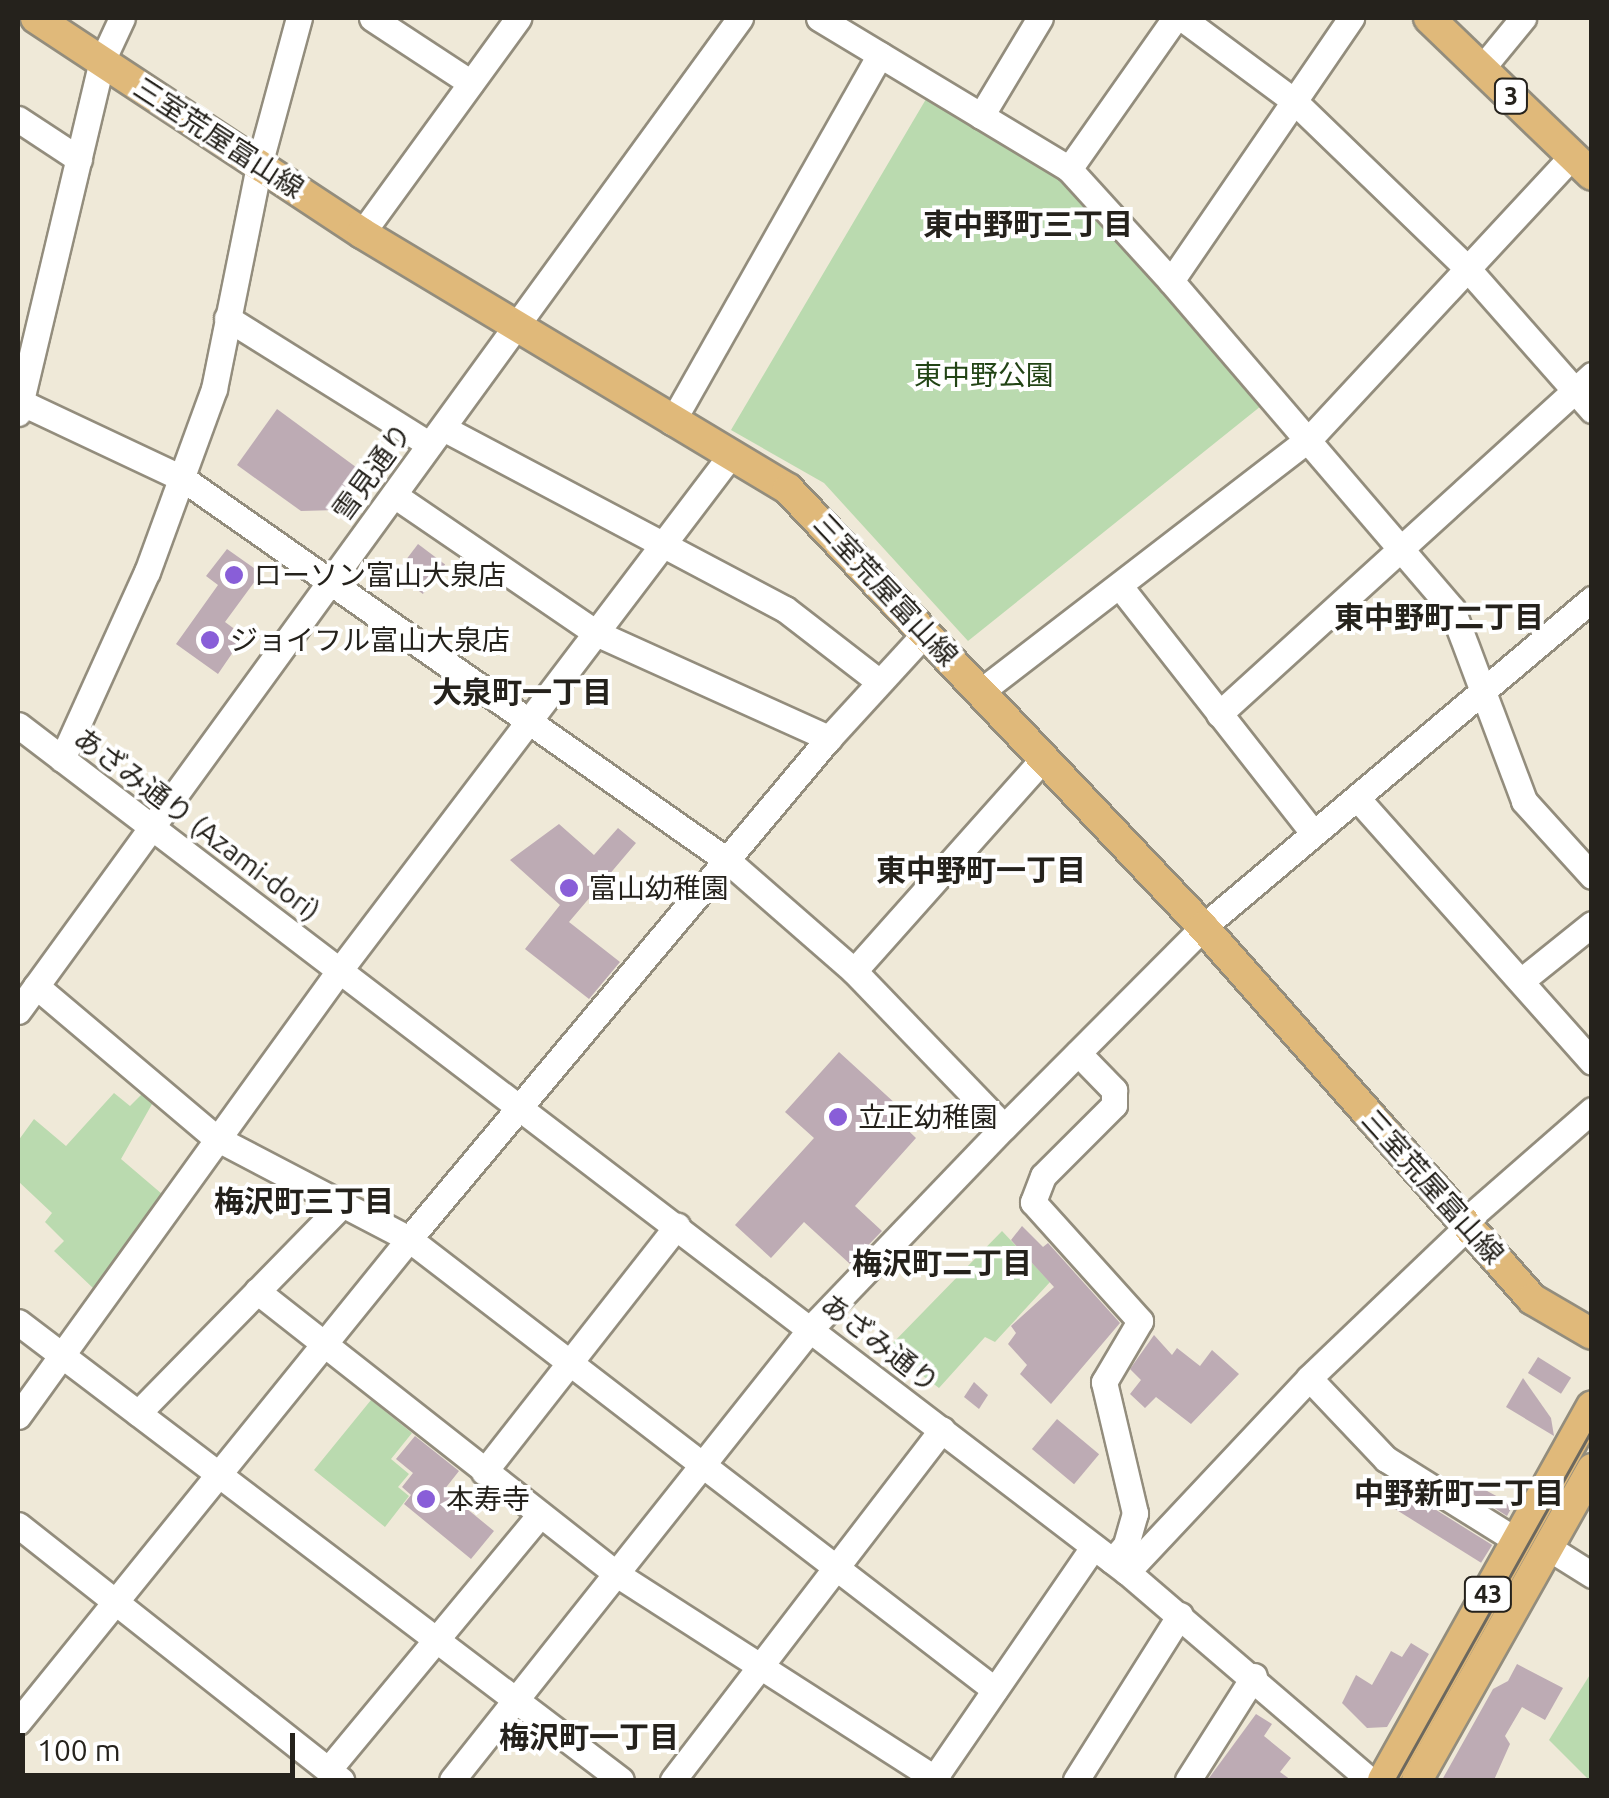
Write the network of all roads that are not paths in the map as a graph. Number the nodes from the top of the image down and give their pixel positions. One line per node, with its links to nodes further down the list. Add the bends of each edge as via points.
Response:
1 (36, 18): 14 (main road, 三室荒屋富山線)
2 (122, 18): 14 (street)
3 (299, 18): 21 (street)
4 (372, 18): 16 (street)
5 (518, 18): 16 (street)
6 (740, 18): 28 (street, 雪見通り)
7 (819, 18): 13 (street)
8 (1040, 18): 18 (street)
9 (1179, 18): 17 (street); 23 (street)
10 (1351, 18): 17 (street)
11 (1430, 18): 15 (main road, 3)
12 (1524, 18): 15 (street)
13 (880, 55): 18 (street); 31 (street)
14 (102, 61): 20 (street); 21 (main road, 三室荒屋富山線)
15 (1482, 68): 22 (main road, 3)
16 (471, 83): 24 (street)
17 (1294, 101): 25 (street); 26 (street)
18 (981, 116): 23 (street)
19 (18, 119): 20 (street)
20 (79, 160): 30 (street)
21 (259, 165): 24 (main road, 三室荒屋富山線); 27 (street)
22 (1582, 165): 25 (street)
23 (1069, 169): 26 (street)
24 (362, 233): 28 (main road, 三室荒屋富山線)
25 (1466, 267): 29 (street); 33 (street)
26 (1171, 280): 33 (street)
27 (227, 318): 32 (street); 35 (street, via 214,390)
28 (515, 328): 31 (main road, 三室荒屋富山線); 32 (street, 雪見通り)
29 (1585, 392): 38 (street)
30 (19, 406): 35 (street)
31 (672, 422): 34 (main road, 三室荒屋富山線)
32 (436, 436): 36 (street, 雪見通り); 37 (street)
33 (1311, 437): 38 (street); 40 (street)
34 (730, 456): 37 (street); 42 (main road, 三室荒屋富山線, via 816,514)
35 (182, 478): 39 (street); 51 (street)
36 (394, 494): 39 (street, 雪見通り); 43 (street)
37 (663, 545): 43 (street); 44 (street, via 785,609)
38 (1401, 549): 46 (street, via 1452,609); 47 (street)
39 (329, 581): 48 (street); 54 (street, 雪見通り)
40 (1122, 589): 45 (street); 47 (street)
41 (1589, 605): 46 (street)
42 (926, 632): 44 (street); 45 (main road, 三室荒屋富山線)
43 (596, 633): 48 (street); 50 (street)
44 (878, 681): 50 (street)
45 (980, 692): 52 (main road, 三室荒屋富山線)
46 (1479, 694): 53 (street); 57 (street, via 1524,800)
47 (1219, 714): 55 (street)
48 (529, 721): 56 (street); 61 (street)
49 (18, 725): 51 (street, あざみ通り (Azami-dori))
50 (829, 738): 56 (street)
51 (62, 759): 54 (street, あざみ通り (Azami-dori))
52 (1041, 761): 59 (main road, 三室荒屋富山線); 60 (street)
53 (1357, 798): 55 (street); 62 (street)
54 (152, 828): 61 (street, あざみ通り (Azami-dori)); 63 (street, 雪見通り)
55 (1313, 833): 59 (street)
56 (728, 862): 60 (street); 68 (street)
57 (1592, 876)
58 (1592, 924): 62 (street)
59 (1203, 927): 66 (street); 73 (main road, 三室荒屋富山線)
60 (854, 970): 70 (street)
61 (339, 971): 68 (street, あざみ通り); 71 (street)
62 (1520, 981): 65 (street)
63 (36, 986): 64 (street, 雪見通り); 71 (street)
64 (18, 1010)
65 (1582, 1033): 67 (street)
66 (1078, 1053): 70 (street); 96 (street, via 1114,1090 1114,1105 1042,1176 1032,1202 1140,1320 1104,1382 1135,1512 1126,1546)
67 (1592, 1062)
68 (521, 1106): 74 (street, あざみ通り); 75 (street)
69 (1592, 1110): 73 (street)
70 (1004, 1127): 78 (street)
71 (216, 1138): 72 (street); 81 (street)
72 (341, 1206): 75 (street); 76 (street)
73 (1466, 1224): 79 (main road, 三室荒屋富山線, via 1532,1300); 83 (street)
74 (678, 1226): 78 (street, あざみ通り); 82 (street)
75 (409, 1240): 80 (street); 82 (street)
76 (257, 1291): 80 (street); 85 (street)
77 (18, 1322): 81 (street)
78 (812, 1328): 87 (street, あざみ通り); 88 (street)
79 (1592, 1334)
80 (323, 1347): 90 (street); 91 (street)
81 (60, 1353): 85 (street); 86 (street)
82 (570, 1364): 88 (street); 90 (street)
83 (1309, 1378): 94 (street, via 1386,1460); 96 (street)
84 (1592, 1406): 94 (main road, 43)
85 (138, 1413): 91 (street)
86 (18, 1416)
87 (942, 1429): 96 (street, あざみ通り); 97 (street)
88 (703, 1464): 97 (street); 98 (street)
89 (1592, 1469): 95 (main road, 43)
90 (484, 1472): 92 (street)
91 (220, 1476): 100 (street); 102 (street)
92 (540, 1514): 98 (street); 102 (street)
93 (18, 1525): 100 (street)
94 (1517, 1541): 116 (main road, 43)
95 (1549, 1548): 99 (street); 117 (main road, 43)
96 (1111, 1560): 101 (street, あざみ通り); 105 (street)
97 (836, 1566): 103 (street); 105 (street)
98 (614, 1573): 103 (street); 106 (street)
99 (1592, 1575)
100 (116, 1602): 107 (street); 108 (street)
101 (1180, 1614): 104 (street, あざみ通り); 113 (street)
102 (435, 1642): 106 (street); 108 (street)
103 (760, 1666): 111 (street); 112 (street)
104 (1254, 1676): 114 (street); 115 (street, あざみ通り)
105 (995, 1690): 112 (street)
106 (512, 1701): 109 (street); 110 (street)
107 (18, 1722)
108 (334, 1776)
109 (452, 1780)
110 (621, 1780)
111 (673, 1780)
112 (935, 1780)
113 (1076, 1780)
114 (1188, 1780)
115 (1370, 1780)
116 (1383, 1780)
117 (1417, 1780)

